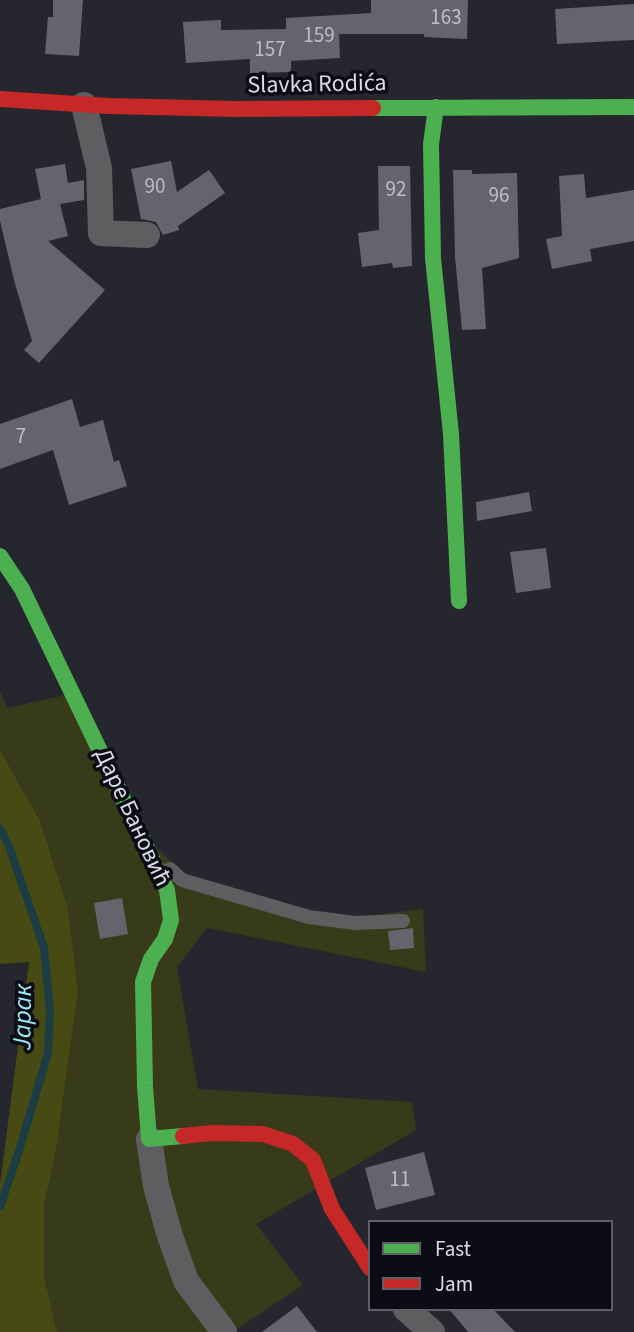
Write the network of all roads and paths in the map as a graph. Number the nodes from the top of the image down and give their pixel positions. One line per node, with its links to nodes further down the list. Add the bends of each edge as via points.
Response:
1 (0, 99): 2 (street, Slavka Rodića)
2 (84, 105): 3 (street, Slavka Rodića); 5 (street, via 99,168 101,233)
3 (436, 107): 4 (street, Slavka Rodića); 7 (street, via 431,144 433,258 451,434)
4 (634, 107)
5 (148, 235)
6 (0, 556): 8 (street, Даре Бановић, via 22,589)
7 (459, 601)
8 (150, 853): 9 (lane, via 182,880 309,917 355,923); 10 (street, Даре Бановић, via 167,890 171,920 143,982)
9 (403, 921)
10 (149, 1139): 11 (street, via 263,1134 293,1144 313,1160 332,1209); 13 (street, via 156,1186 186,1280)
11 (368, 1265)
12 (407, 1311): 14 (street)
13 (224, 1332)
14 (432, 1332)

